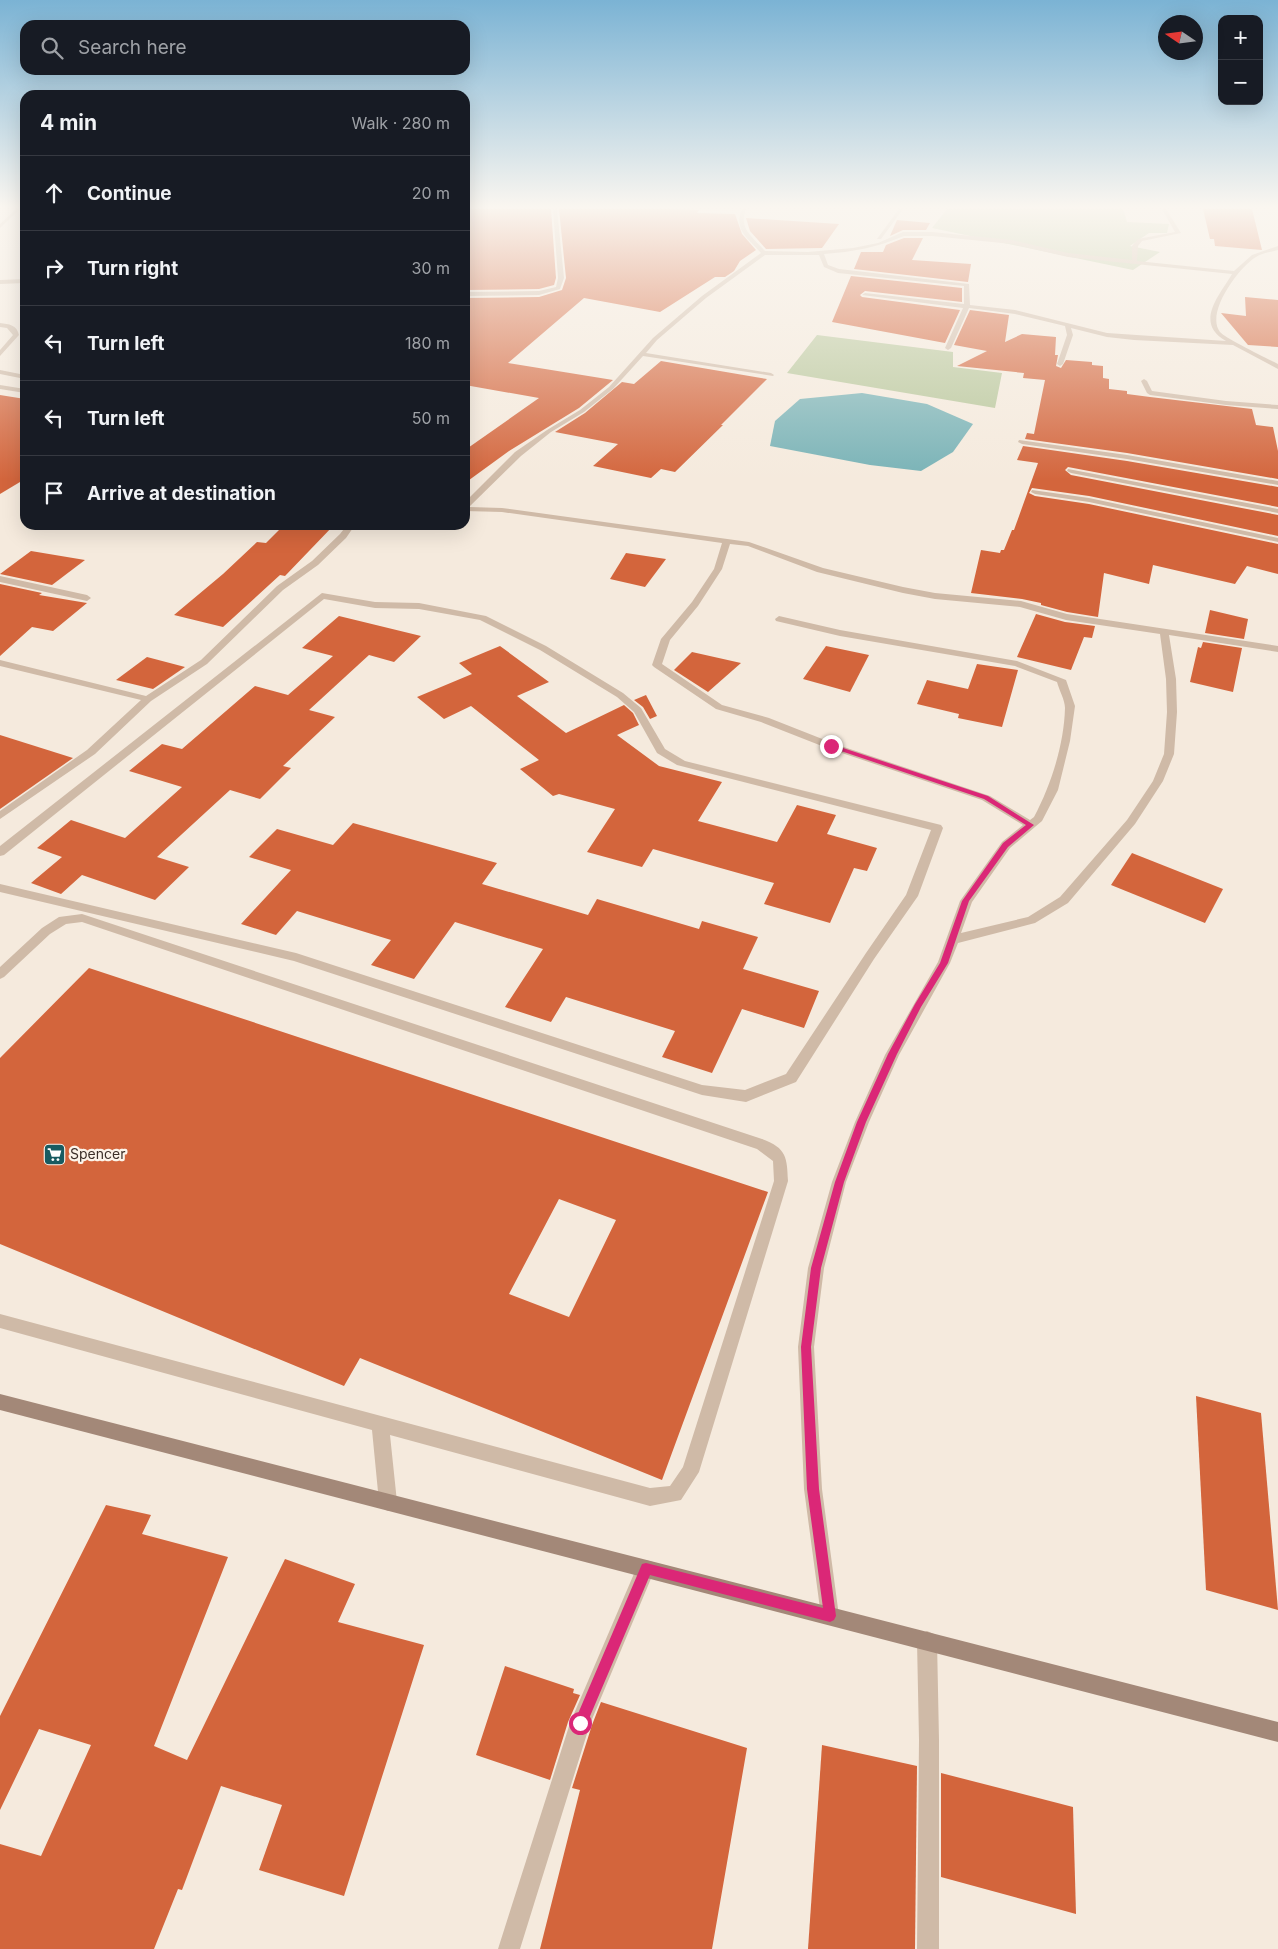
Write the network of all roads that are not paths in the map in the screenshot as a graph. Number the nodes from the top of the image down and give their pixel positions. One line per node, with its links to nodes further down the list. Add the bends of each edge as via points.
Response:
1 (701, 300): 11 (street)
2 (911, 300): 5 (street)
3 (967, 300): 5 (street)
4 (1219, 300): 8 (street, via 1214,309 1213,322 1218,334)
5 (967, 306): 7 (street, via 1014,312); 9 (street)
6 (0, 325): 10 (street, via 9,326 16,335)
7 (1068, 326): 8 (street, via 1134,338); 12 (street, via 1070,335)
8 (1233, 343): 13 (street)
9 (948, 348)
10 (0, 354)
11 (642, 354): 15 (street); 25 (street, via 611,388 518,454)
12 (1060, 364)
13 (1278, 366)
14 (0, 372): 16 (street)
15 (771, 376)
16 (20, 377)
17 (1144, 381): 20 (street, via 1150,393)
18 (0, 387): 19 (street)
19 (20, 390)
20 (1278, 407)
21 (1022, 442): 23 (street)
22 (1071, 471): 27 (street)
23 (1278, 483)
24 (1035, 492): 29 (street, via 1089,500)
25 (470, 503)
26 (470, 508): 30 (street)
27 (1278, 511)
28 (347, 530): 37 (street, via 315,563 280,588 204,662)
29 (1278, 540)
30 (726, 542): 34 (street, via 749,544 820,570 903,590 1021,604 1066,616); 39 (street, via 718,569 666,639 658,665 719,707 765,720 831,746 986,798)
31 (0, 579): 32 (street)
32 (86, 598)
33 (779, 619): 39 (street, via 850,635 1017,664 1061,680 1070,706 1065,741 1053,790 1038,819)
34 (1164, 632): 35 (street); 42 (street, via 1171,679 1169,754 1158,781 1130,822 1064,900 1031,920)
35 (1278, 649)
36 (0, 663): 37 (street)
37 (148, 699): 38 (street, via 91,752)
38 (0, 816)
39 (1031, 825): 42 (street, via 1006,845 966,901)
40 (0, 852): 41 (street, via 322,596 375,605 419,606 483,618 543,648 620,695 638,710 661,751 681,763 937,828 912,896 791,1078 746,1096 702,1090 296,957)
41 (0, 888)
42 (953, 940): 49 (street, via 944,963 892,1054 862,1122 839,1182 816,1268 806,1347 813,1489)
43 (0, 974): 46 (street, via 62,920 82,918 762,1145 780,1158 781,1181 690,1472 675,1494 650,1497)
44 (0, 1321): 46 (street)
45 (0, 1402): 47 (street)
46 (380, 1424): 47 (street)
47 (388, 1502): 48 (street)
48 (646, 1569): 49 (street); 52 (street, via 580,1723)
49 (830, 1616): 50 (street)
50 (927, 1641): 51 (street); 53 (street)
51 (1278, 1732)
52 (509, 1949)
53 (928, 1949)

